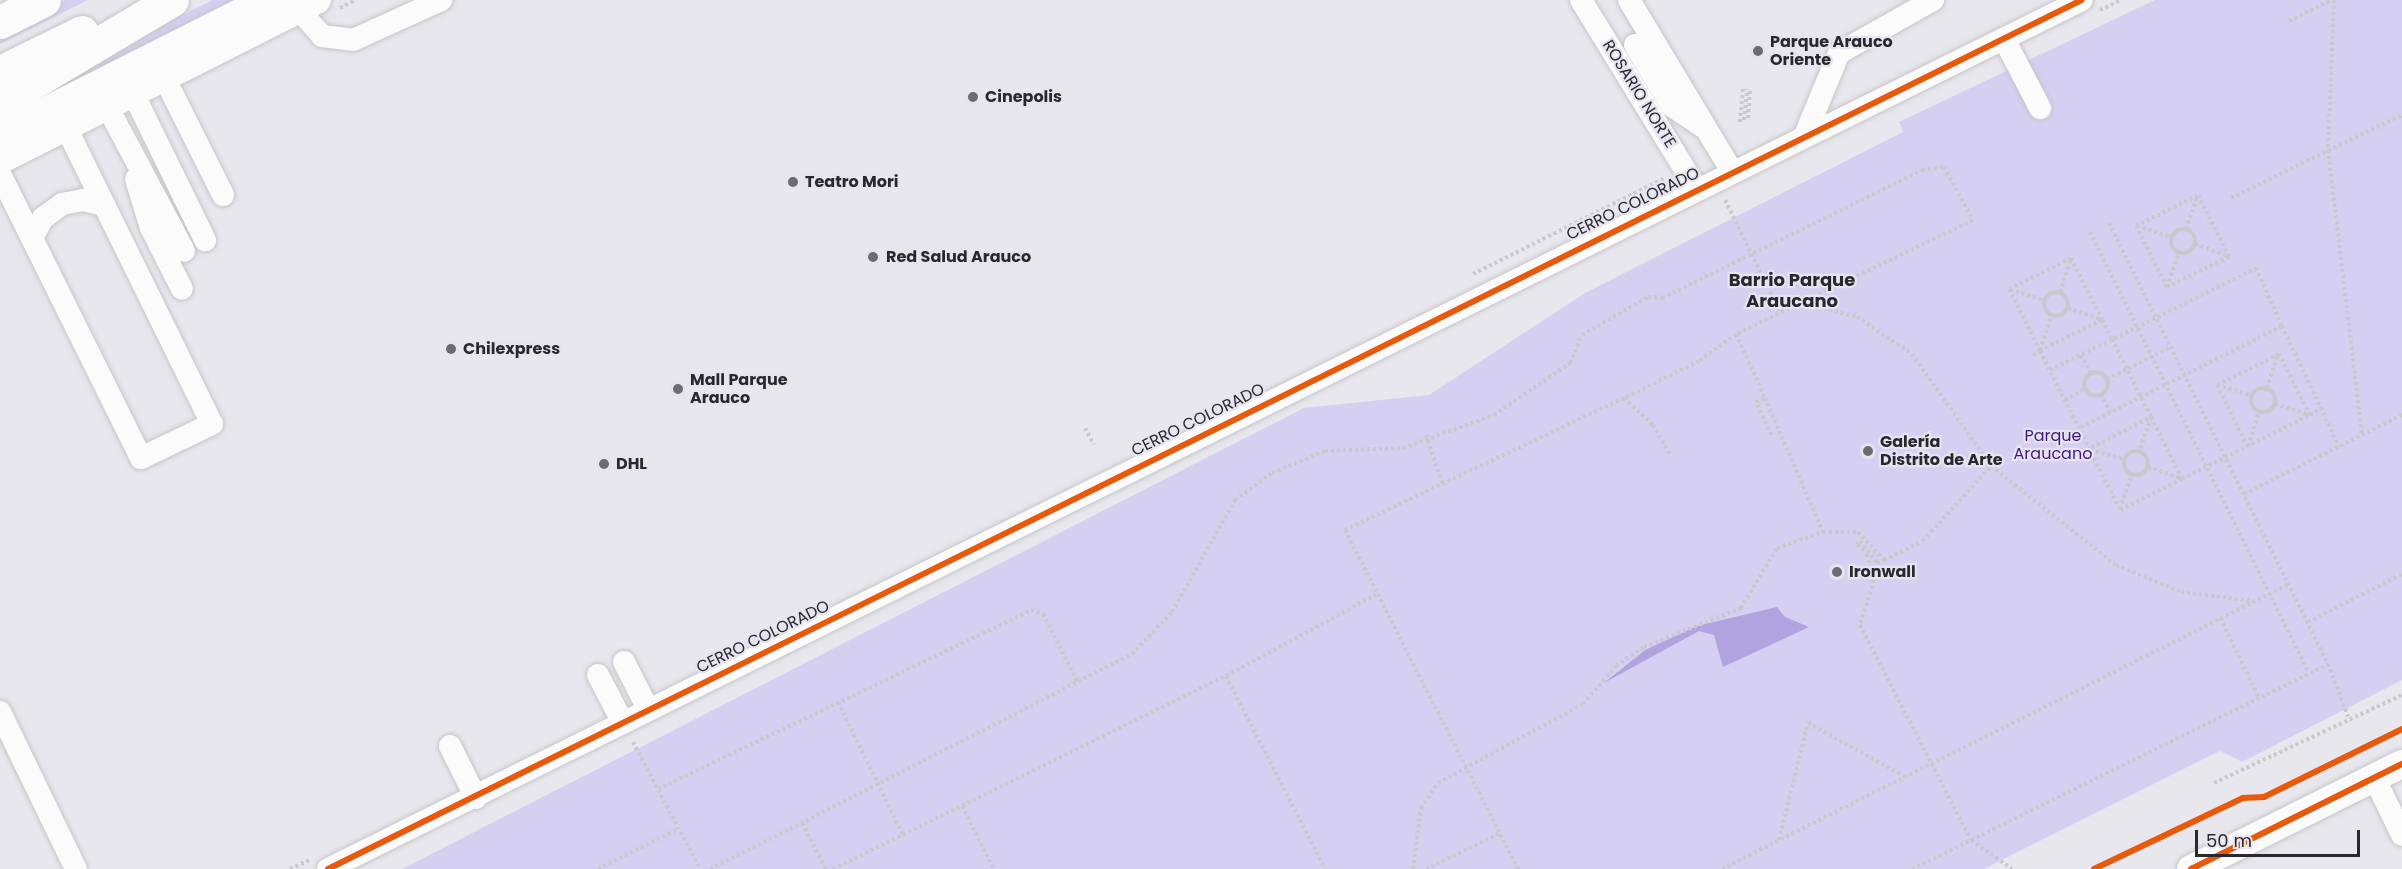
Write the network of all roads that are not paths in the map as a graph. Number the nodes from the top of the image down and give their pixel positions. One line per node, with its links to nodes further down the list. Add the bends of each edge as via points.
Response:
1 (44, 0): 11 (highway)
2 (146, 0): 15 (highway)
3 (172, 0): 18 (highway)
4 (441, 0): 10 (street, via 376,32 342,40 312,30)
5 (1581, 0): 13 (street, ROSARIO NORTE)
6 (1596, 0): 13 (street)
7 (1629, 0): 22 (street)
8 (1933, 0): 23 (street, via 1839,53)
9 (2082, 0): 12 (street, CERRO COLORADO)
10 (295, 3): 16 (main road); 24 (highway)
11 (0, 22)
12 (2004, 39): 20 (street); 23 (street, CERRO COLORADO)
13 (1608, 44): 28 (street, ROSARIO NORTE)
14 (1635, 45): 22 (street, via 1672,106)
15 (0, 72)
16 (164, 77): 17 (main road); 29 (street)
17 (133, 93): 19 (main road); 32 (street)
18 (0, 102)
19 (107, 106): 21 (main road); 25 (street)
20 (2040, 108)
21 (66, 127): 26 (main road); 30 (street)
22 (1707, 129): 28 (street)
23 (1805, 135): 28 (street, CERRO COLORADO)
24 (0, 136)
25 (132, 154): 33 (street); 34 (street, via 150,228)
26 (0, 160)
27 (0, 174): 31 (street)
28 (1714, 179): 37 (street, CERRO COLORADO)
29 (223, 195)
30 (104, 205): 31 (street, via 83,200 62,204 43,218); 31 (street, via 213,424 141,458)
31 (32, 238)
32 (205, 240)
33 (184, 251)
34 (182, 289)
35 (624, 662): 37 (street)
36 (598, 675): 39 (street)
37 (648, 709): 39 (street, CERRO COLORADO)
38 (0, 712): 45 (street)
39 (622, 722): 43 (street, CERRO COLORADO)
40 (450, 746): 43 (street)
41 (2402, 764): 42 (main road)
42 (2373, 777): 44 (street); 47 (main road)
43 (476, 798): 46 (street, CERRO COLORADO)
44 (2402, 835)
45 (76, 869)
46 (328, 869)
47 (2191, 869)

